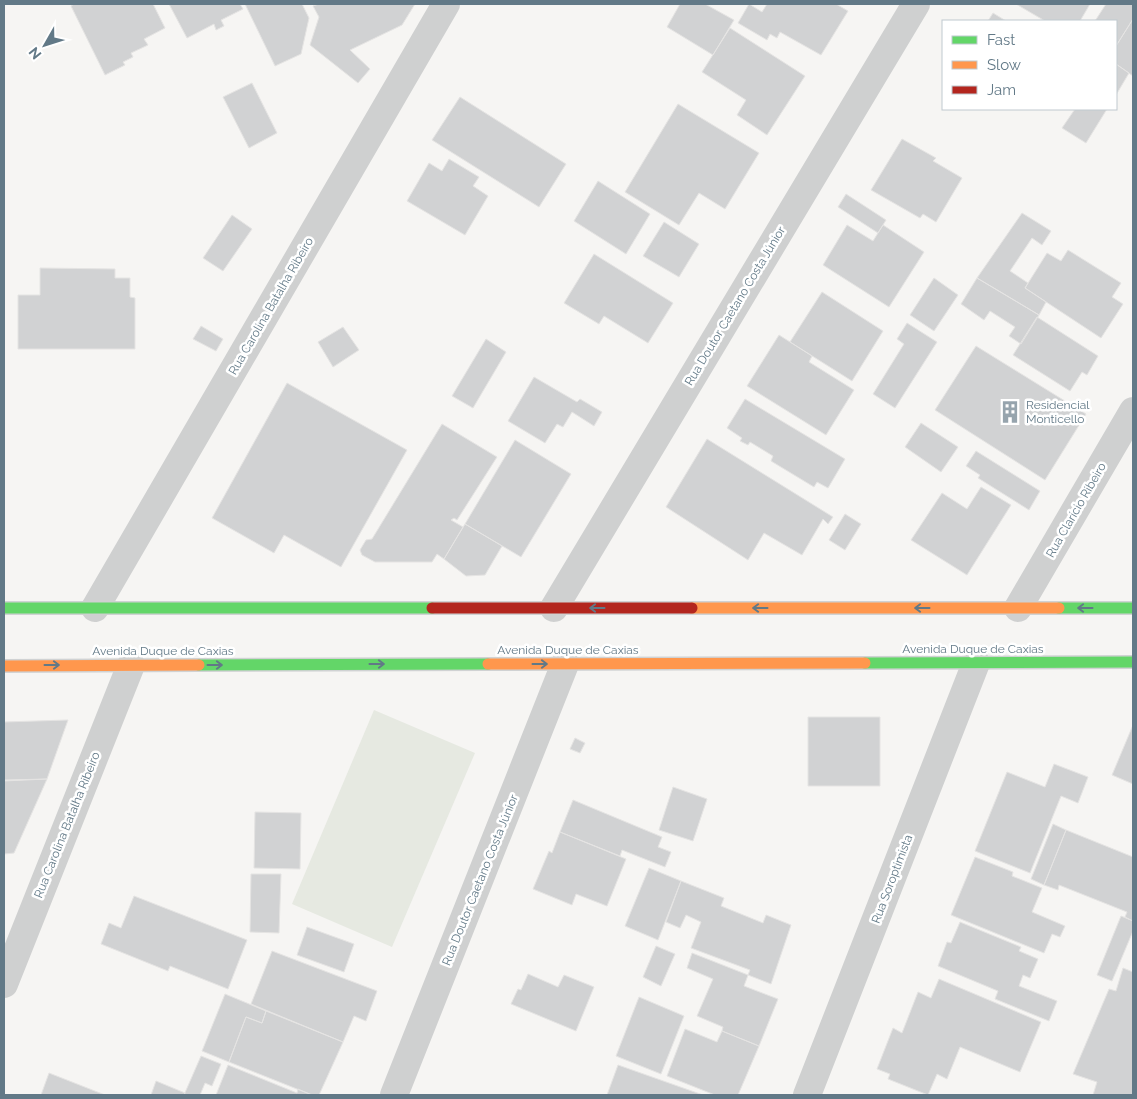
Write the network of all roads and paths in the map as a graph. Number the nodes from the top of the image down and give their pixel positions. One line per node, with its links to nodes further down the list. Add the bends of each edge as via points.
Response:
1 (446, 4): 5 (street, Rua Carolina Batalha Ribeiro)
2 (916, 4): 6 (street, Rua Doutor Caetano Costa Júnior)
3 (1133, 411): 7 (street, Rua Clarício Ribeiro)
4 (4, 608): 5 (main road)
5 (96, 608): 6 (main road)
6 (554, 608): 7 (main road, one-way to 6)
7 (1018, 608): 8 (main road, one-way to 7)
8 (1133, 608)
9 (1133, 662): 10 (main road, Avenida Duque de Caxias)
10 (976, 663): 11 (main road, Avenida Duque de Caxias); 16 (street, Rua Soroptimista)
11 (565, 664): 12 (main road, Avenida Duque de Caxias, one-way to 11); 15 (street, Rua Doutor Caetano Costa Júnior)
12 (131, 665): 13 (main road, Avenida Duque de Caxias, one-way to 12); 14 (street, Rua Carolina Batalha Ribeiro)
13 (4, 666)
14 (4, 984)
15 (394, 1095)
16 (807, 1095)

